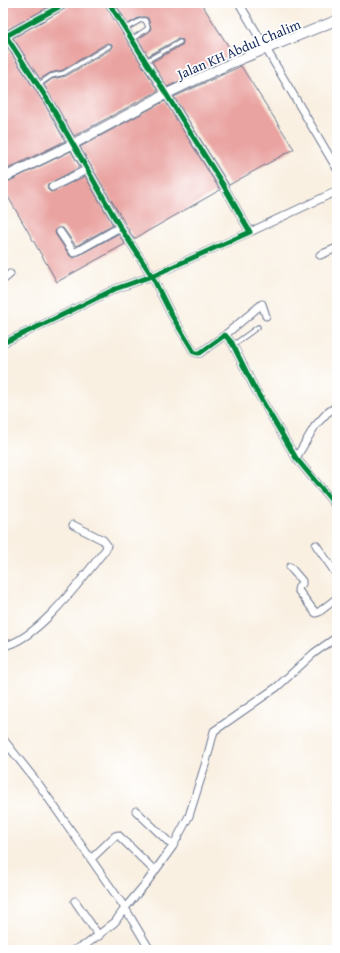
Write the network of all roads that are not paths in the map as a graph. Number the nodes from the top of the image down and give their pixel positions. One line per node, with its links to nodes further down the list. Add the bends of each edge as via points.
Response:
1 (66, 3): 6 (street)
2 (110, 3): 5 (street)
3 (239, 3): 10 (street)
4 (337, 20): 10 (street, Jalan KH Abdul Chalim)
5 (125, 29): 7 (street); 7 (lane, via 145,20 147,29)
6 (4, 34): 12 (street)
7 (132, 39): 11 (street)
8 (180, 42): 11 (lane)
9 (109, 46): 12 (lane)
10 (266, 49): 13 (street, Jalan KH Abdul Chalim); 15 (street)
11 (146, 61): 13 (street)
12 (37, 86): 14 (street)
13 (166, 94): 14 (street, Jalan KH Abdul Chalim); 22 (street)
14 (73, 144): 16 (street); 17 (street, Jalan KH Abdul Chalim)
15 (337, 169)
16 (86, 170): 18 (street); 20 (street)
17 (3, 178)
18 (52, 187)
19 (337, 191): 22 (street)
20 (120, 227): 21 (street, via 74,253); 26 (street)
21 (60, 232)
22 (250, 232): 26 (street)
23 (337, 248): 24 (street)
24 (320, 255)
25 (10, 274): 27 (street)
26 (152, 276): 30 (street, via 194,352 200,353); 31 (street, via 115,289)
27 (3, 280)
28 (266, 316): 30 (street, via 260,304)
29 (258, 327): 32 (lane)
30 (225, 335): 32 (street)
31 (3, 343)
32 (233, 345): 34 (street, via 254,387)
33 (337, 406): 34 (street, via 316,426)
34 (296, 458): 35 (street)
35 (337, 507)
36 (73, 526): 42 (street, via 103,540 107,545 106,550 66,598 38,626 16,642)
37 (316, 545): 39 (street)
38 (290, 567): 40 (street, via 302,581 298,590 316,613)
39 (337, 575)
40 (337, 598)
41 (337, 636): 45 (street, via 277,687 214,731 189,816)
42 (3, 646)
43 (3, 739): 46 (street, via 40,786)
44 (136, 811): 45 (street)
45 (173, 846): 47 (street)
46 (91, 859): 47 (street, via 118,835); 49 (street)
47 (155, 872): 49 (street)
48 (74, 901): 50 (street)
49 (125, 908): 50 (street, via 115,922); 52 (street)
50 (99, 936): 51 (street)
51 (74, 950)
52 (150, 950)

